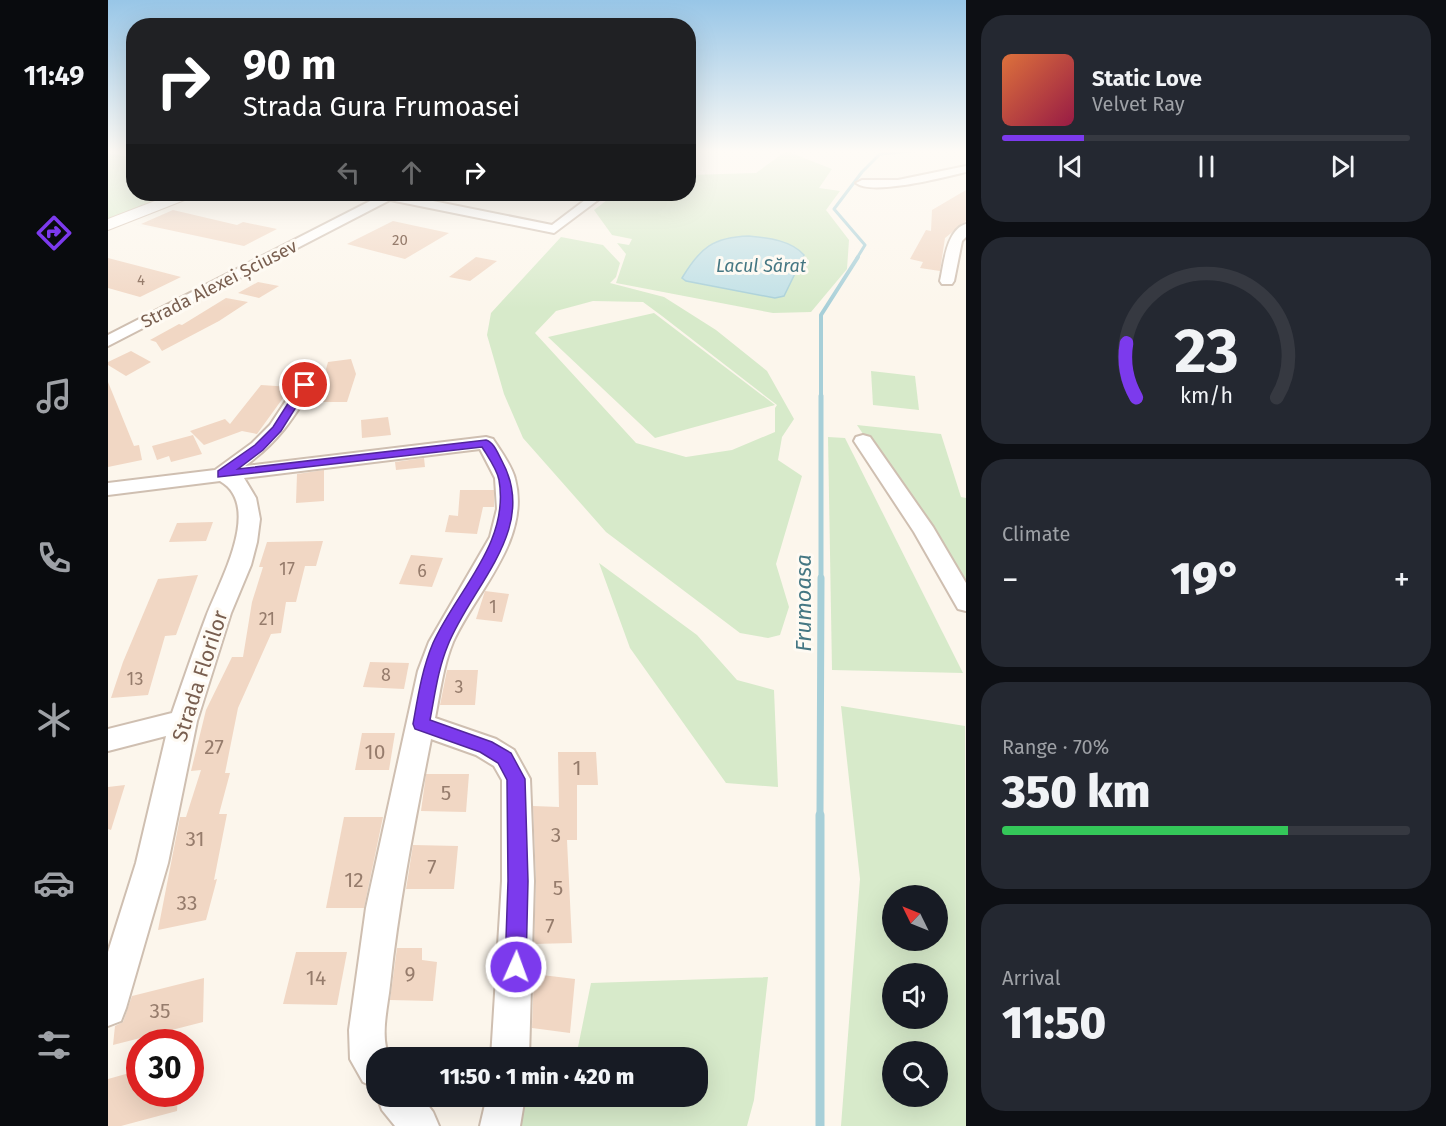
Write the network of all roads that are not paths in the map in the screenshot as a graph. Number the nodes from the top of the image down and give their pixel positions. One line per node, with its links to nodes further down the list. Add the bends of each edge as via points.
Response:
1 (162, 204): 5 (main road)
2 (369, 204): 8 (street, Strada Alexei Șciusev)
3 (433, 204): 4 (street, via 554,229)
4 (587, 204)
5 (108, 225)
6 (966, 228): 7 (street, via 956,241)
7 (947, 281)
8 (108, 341)
9 (305, 385): 11 (street, via 277,429)
10 (863, 441): 13 (street, via 925,532)
11 (222, 474): 12 (street); 14 (street, Strada Florilor, via 238,483 246,498 246,542); 15 (street, via 486,443 505,478 507,509 501,537 441,642)
12 (108, 489)
13 (966, 603)
14 (183, 721): 16 (street); 17 (street, Strada Florilor, via 152,863)
15 (421, 724): 18 (street, via 382,908); 19 (street, via 486,747 504,758 516,779 518,881)
16 (108, 740)
17 (108, 1008)
18 (368, 1047)
19 (511, 1047)
20 (404, 1107): 22 (street)
21 (504, 1107): 23 (street)
22 (419, 1126)
23 (500, 1126)

